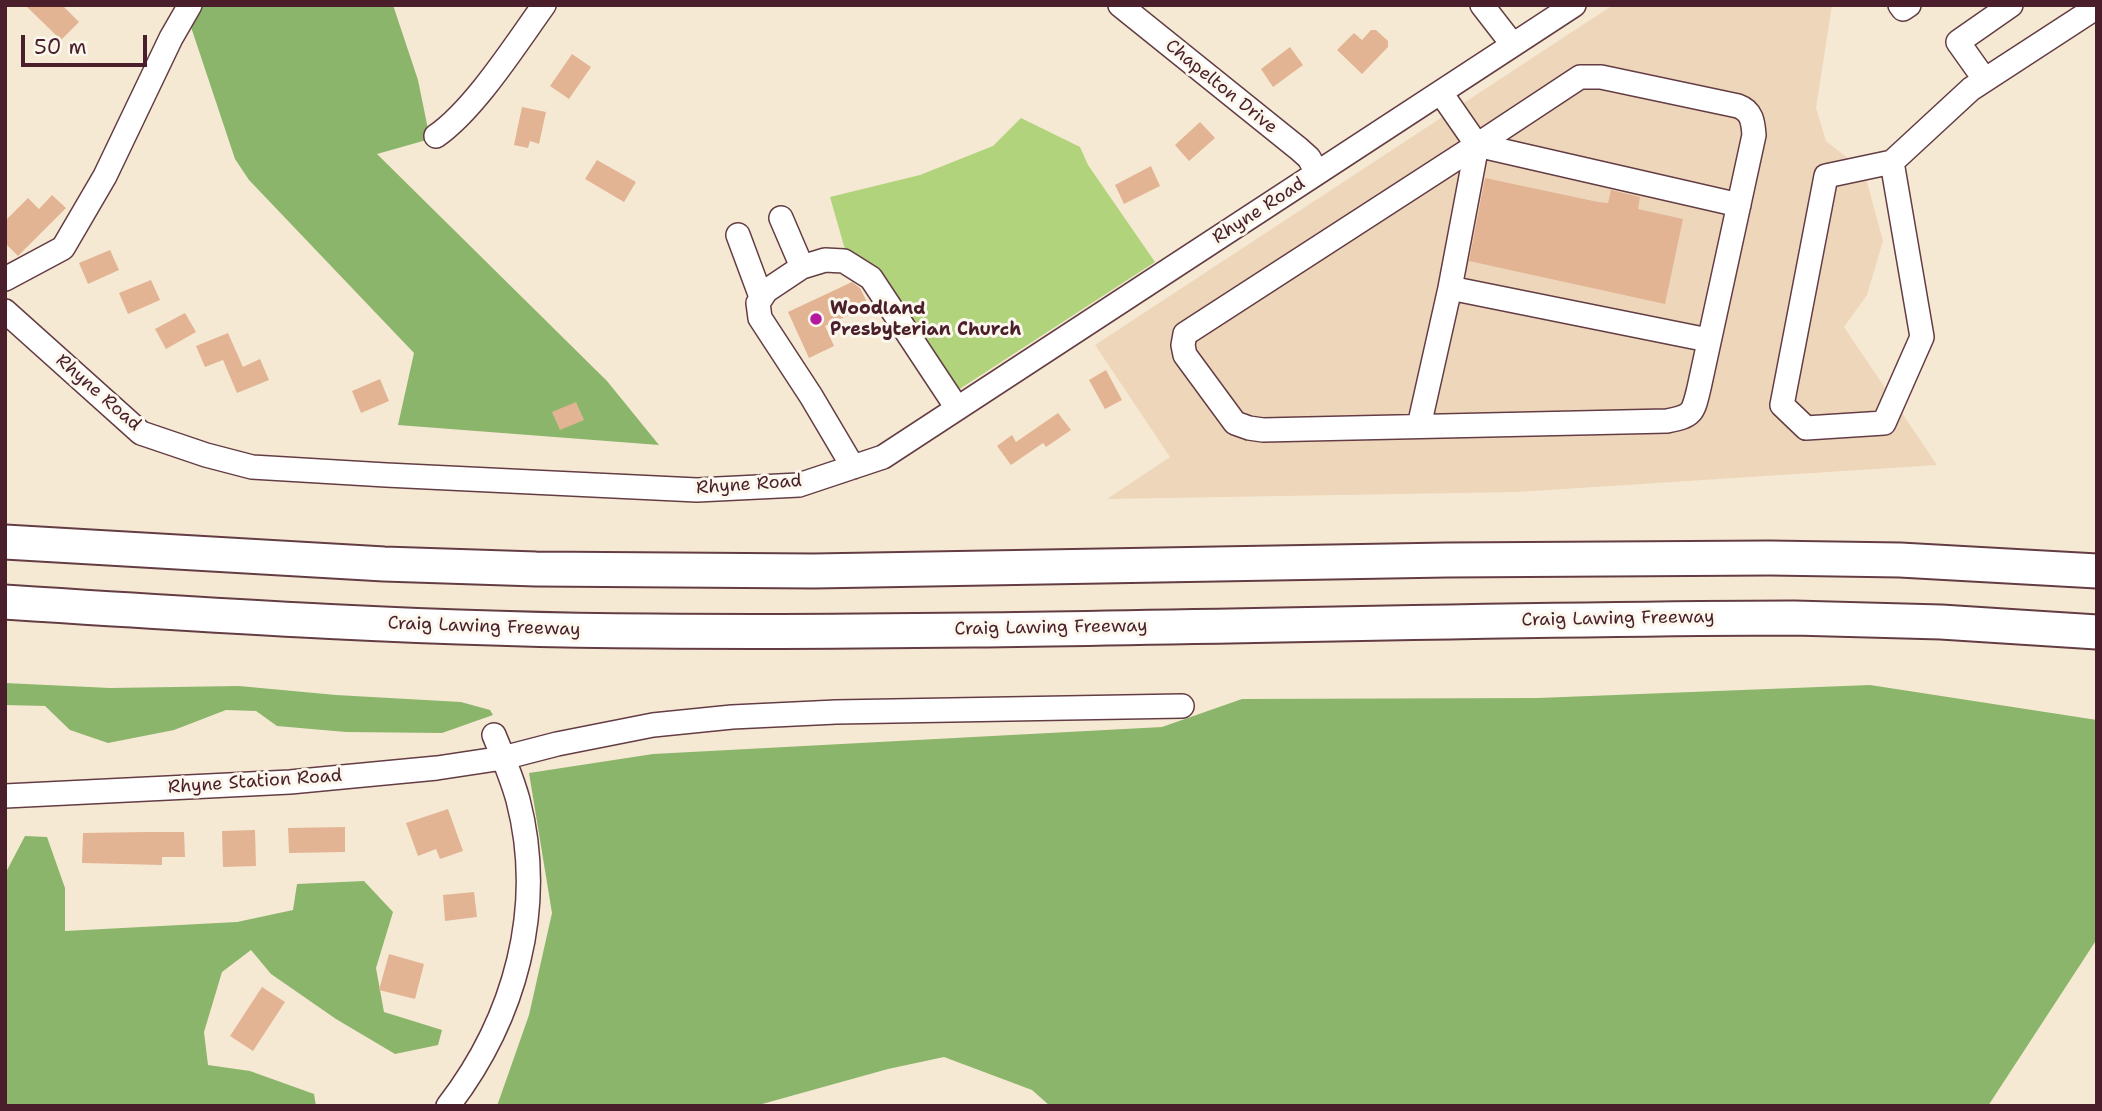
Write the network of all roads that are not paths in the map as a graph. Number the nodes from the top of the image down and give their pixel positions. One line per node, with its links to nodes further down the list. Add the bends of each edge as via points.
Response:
1 (190, 5): 21 (street, via 105,176 63,248)
2 (544, 5): 13 (street, via 475,96)
3 (1120, 5): 16 (street, Chapelton Drive, via 1299,149)
4 (1482, 5): 10 (street)
5 (1574, 5): 10 (street, Rhyne Road)
6 (1900, 5): 7 (street, via 1903,9)
7 (1909, 5)
8 (2011, 5): 11 (street, via 1958,42)
9 (2089, 8): 11 (street)
10 (1513, 45): 12 (street, Rhyne Road)
11 (1985, 80): 15 (street)
12 (1441, 93): 14 (street); 16 (street, Rhyne Road)
13 (436, 136)
14 (1477, 145): 17 (street); 17 (street, via 1580,77 1601,77 1738,106 1753,120 1754,135); 22 (street); 27 (street, via 1185,334 1185,355 1235,423 1249,428)
15 (1892, 162): 15 (street, via 1826,176 1782,405 1806,428 1884,423 1922,337)
16 (1317, 173): 26 (street, Rhyne Road)
17 (1739, 205): 25 (street)
18 (781, 218): 20 (street)
19 (738, 235): 23 (street)
20 (802, 267): 23 (street); 26 (street, via 825,260 844,261 871,278)
21 (5, 279)
22 (1450, 288): 25 (street); 27 (street)
23 (761, 297): 28 (street, via 760,318)
24 (5, 311): 28 (street, Rhyne Road, via 141,433 252,467 697,490 799,485)
25 (1708, 340): 27 (street, via 1694,409 1687,417)
26 (957, 408): 28 (street, Rhyne Road, via 883,457)
27 (1419, 426)
28 (853, 467)
29 (5, 529): 31 (highway)
30 (5, 542): 31 (highway)
31 (152, 552): 32 (highway, via 687,571 1758,558)
32 (2097, 571)
33 (5, 602): 34 (highway, Craig Lawing Freeway)
34 (211, 616): 35 (highway); 36 (highway, Craig Lawing Freeway, via 650,631 1794,618)
35 (5, 617)
36 (2097, 632)
37 (1182, 706): 39 (street, Rhyne Station Road, via 732,716 653,726)
38 (494, 735): 39 (street)
39 (503, 758): 40 (street, Rhyne Station Road, via 290,782); 41 (street, via 524,830 525,930 498,1026)
40 (5, 796)
41 (448, 1106)

